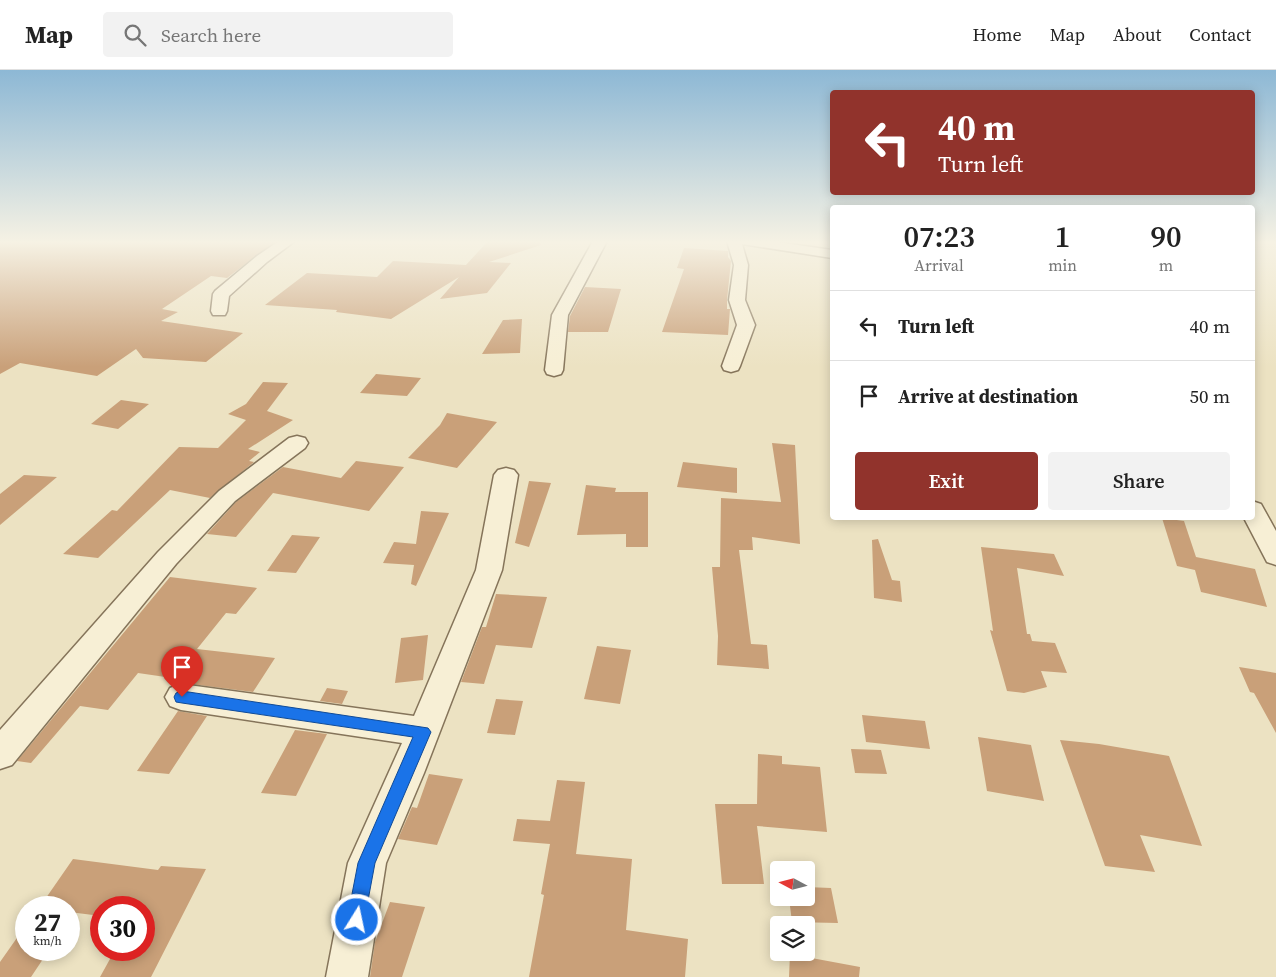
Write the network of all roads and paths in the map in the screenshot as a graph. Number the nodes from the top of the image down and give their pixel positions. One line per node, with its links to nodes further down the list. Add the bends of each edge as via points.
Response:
1 (236, 283): 4 (street, via 221,294)
2 (577, 283): 6 (street, via 560,315)
3 (738, 283): 5 (street, via 737,300 746,325)
4 (219, 311)
5 (731, 366)
6 (554, 370)
7 (297, 443): 13 (street, via 227,496 166,558)
8 (506, 475): 12 (street, via 489,570)
9 (1255, 515): 10 (street)
10 (1276, 556)
11 (182, 697): 12 (street)
12 (423, 732): 14 (street, via 367,863)
13 (0, 754)
14 (347, 977)

